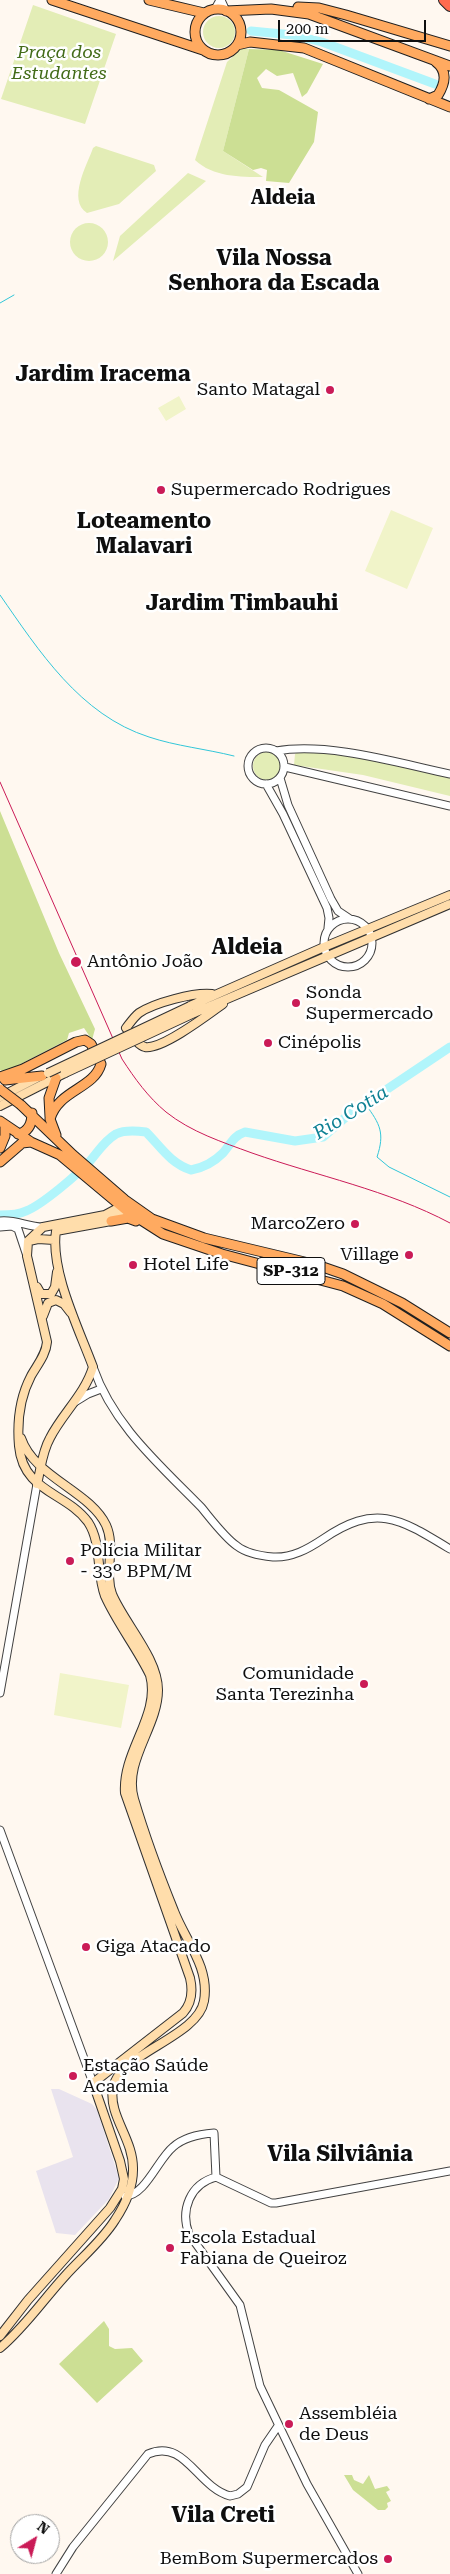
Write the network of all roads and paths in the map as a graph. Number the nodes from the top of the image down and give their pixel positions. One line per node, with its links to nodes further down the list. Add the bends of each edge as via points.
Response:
1 (52, 0): 10 (main road)
2 (149, 0): 7 (main road)
3 (220, 0): 4 (street); 6 (street)
4 (215, 9): 6 (main road); 7 (main road)
5 (254, 9): 6 (main road); 9 (main road, via 281,6 319,8); 11 (main road, via 309,14)
6 (226, 11): 8 (main road, via 235,17 240,27)
7 (204, 13): 10 (main road, via 194,33)
8 (237, 45): 10 (main road, via 222,55); 14 (main road, via 250,42 304,48)
9 (450, 46)
10 (203, 50)
11 (435, 61): 12 (main road); 13 (main road)
12 (450, 66)
13 (447, 78): 14 (main road, via 438,95); 15 (main road, via 445,92)
14 (429, 99): 16 (main road)
15 (450, 103)
16 (450, 107)
17 (291, 748): 18 (street); 19 (street); 20 (street, via 370,757)
18 (276, 751): 19 (street); 22 (street, via 260,749 249,761 252,776)
19 (284, 764): 21 (street); 23 (street)
20 (450, 774)
21 (280, 778): 22 (street); 26 (street, via 288,805 331,899 338,911)
22 (266, 784): 27 (street, via 284,814 327,908)
23 (450, 806)
24 (450, 895): 28 (main road)
25 (450, 904): 29 (main road)
26 (350, 918): 27 (street); 28 (street)
27 (328, 928): 30 (street)
28 (368, 929): 29 (street); 30 (main road)
29 (371, 937): 31 (main road); 31 (street, via 370,953 360,964 339,966)
30 (324, 947): 31 (street); 32 (main road)
31 (327, 956): 33 (main road)
32 (214, 994): 33 (main road, via 192,995 161,1004 140,1013 126,1028 144,1047 153,1046); 34 (main road)
33 (235, 995): 34 (main road)
34 (192, 1009): 35 (main road, bridge); 35 (main road, bridge, via 65,1073)
35 (49, 1076): 36 (main road); 38 (main road); 39 (main road); 41 (main road)
36 (0, 1078): 41 (main road, via 76,1042 85,1040 91,1044 101,1064 99,1069 92,1078 61,1099)
37 (0, 1090): 40 (main road, SP-312, bridge)
38 (0, 1097)
39 (0, 1106)
40 (32, 1114): 43 (main road, via 30,1126); 45 (main road, SP-312)
41 (50, 1119): 45 (main road)
42 (3, 1123): 43 (main road, SP-312); 46 (main road, via 5,1136)
43 (18, 1134): 44 (main road, SP-312)
44 (31, 1142): 47 (main road, SP-312); 48 (main road, via 22,1144)
45 (60, 1142): 47 (main road, SP-312)
46 (0, 1148)
47 (70, 1158): 49 (main road, SP-312)
48 (0, 1162)
49 (124, 1204): 50 (main road); 52 (main road, SP-312); 62 (main road, SP-312, via 176,1229 343,1274 402,1303)
50 (108, 1218): 52 (main road); 54 (main road); 55 (main road, via 56,1231)
51 (0, 1221): 54 (street)
52 (142, 1222): 63 (main road, SP-312, via 185,1244 343,1286 383,1304)
53 (0, 1226): 57 (street, via 18,1229)
54 (43, 1227): 55 (main road); 56 (main road)
55 (52, 1240): 56 (main road); 58 (main road)
56 (28, 1241): 57 (main road)
57 (27, 1256): 59 (main road)
58 (58, 1267): 59 (main road, via 56,1287 51,1294 41,1294); 61 (main road)
59 (31, 1273): 60 (main road)
60 (42, 1318): 61 (main road, via 48,1303 56,1300 64,1304); 67 (main road, via 46,1349 26,1387)
61 (75, 1319): 64 (main road)
62 (450, 1333)
63 (450, 1346)
64 (93, 1367): 65 (street); 66 (main road)
65 (101, 1389): 66 (street, via 82,1396); 74 (street, via 128,1432 236,1546 264,1556 285,1556 308,1549 353,1521 370,1518 402,1522)
66 (71, 1405): 68 (main road, via 49,1438)
67 (19, 1431): 68 (main road, via 26,1450); 69 (main road, via 19,1448 24,1464)
68 (41, 1465): 69 (main road); 70 (main road, via 100,1514)
69 (37, 1484): 71 (main road, via 77,1511); 75 (street)
70 (107, 1528): 71 (main road); 72 (main road)
71 (93, 1532): 73 (main road)
72 (110, 1541): 73 (main road); 76 (main road, via 111,1592 150,1661 158,1684 157,1703)
73 (96, 1544): 76 (main road, via 105,1594 139,1653 152,1686 151,1703 132,1753)
74 (450, 1549)
75 (0, 1693)
76 (128, 1784): 78 (main road, via 174,1913); 79 (main road, via 129,1809)
77 (0, 1831): 81 (street)
78 (198, 1962): 79 (main road, via 194,1957 188,1959); 82 (main road, via 205,1999 197,2016 132,2063 116,2079)
79 (190, 1978): 80 (main road, via 192,1990 187,2008)
80 (100, 2076): 81 (main road); 82 (main road, via 107,2079)
81 (92, 2083): 83 (main road)
82 (113, 2090): 83 (main road); 87 (main road, via 114,2111 132,2155)
83 (98, 2098): 86 (main road, via 123,2171 124,2179)
84 (450, 2172): 85 (street, via 276,2203)
85 (216, 2177): 87 (street, via 214,2133 189,2138 174,2146 142,2187); 90 (street, via 199,2186 189,2198 184,2214 186,2226 240,2305 260,2386)
86 (118, 2195): 87 (street); 88 (main road)
87 (128, 2196): 89 (main road, via 114,2222)
88 (0, 2336)
89 (0, 2348)
90 (278, 2426): 91 (street, via 265,2445 246,2487 230,2496 207,2484 186,2462 168,2450 148,2454 73,2547); 92 (street, via 331,2530)
91 (56, 2574)
92 (358, 2574)

